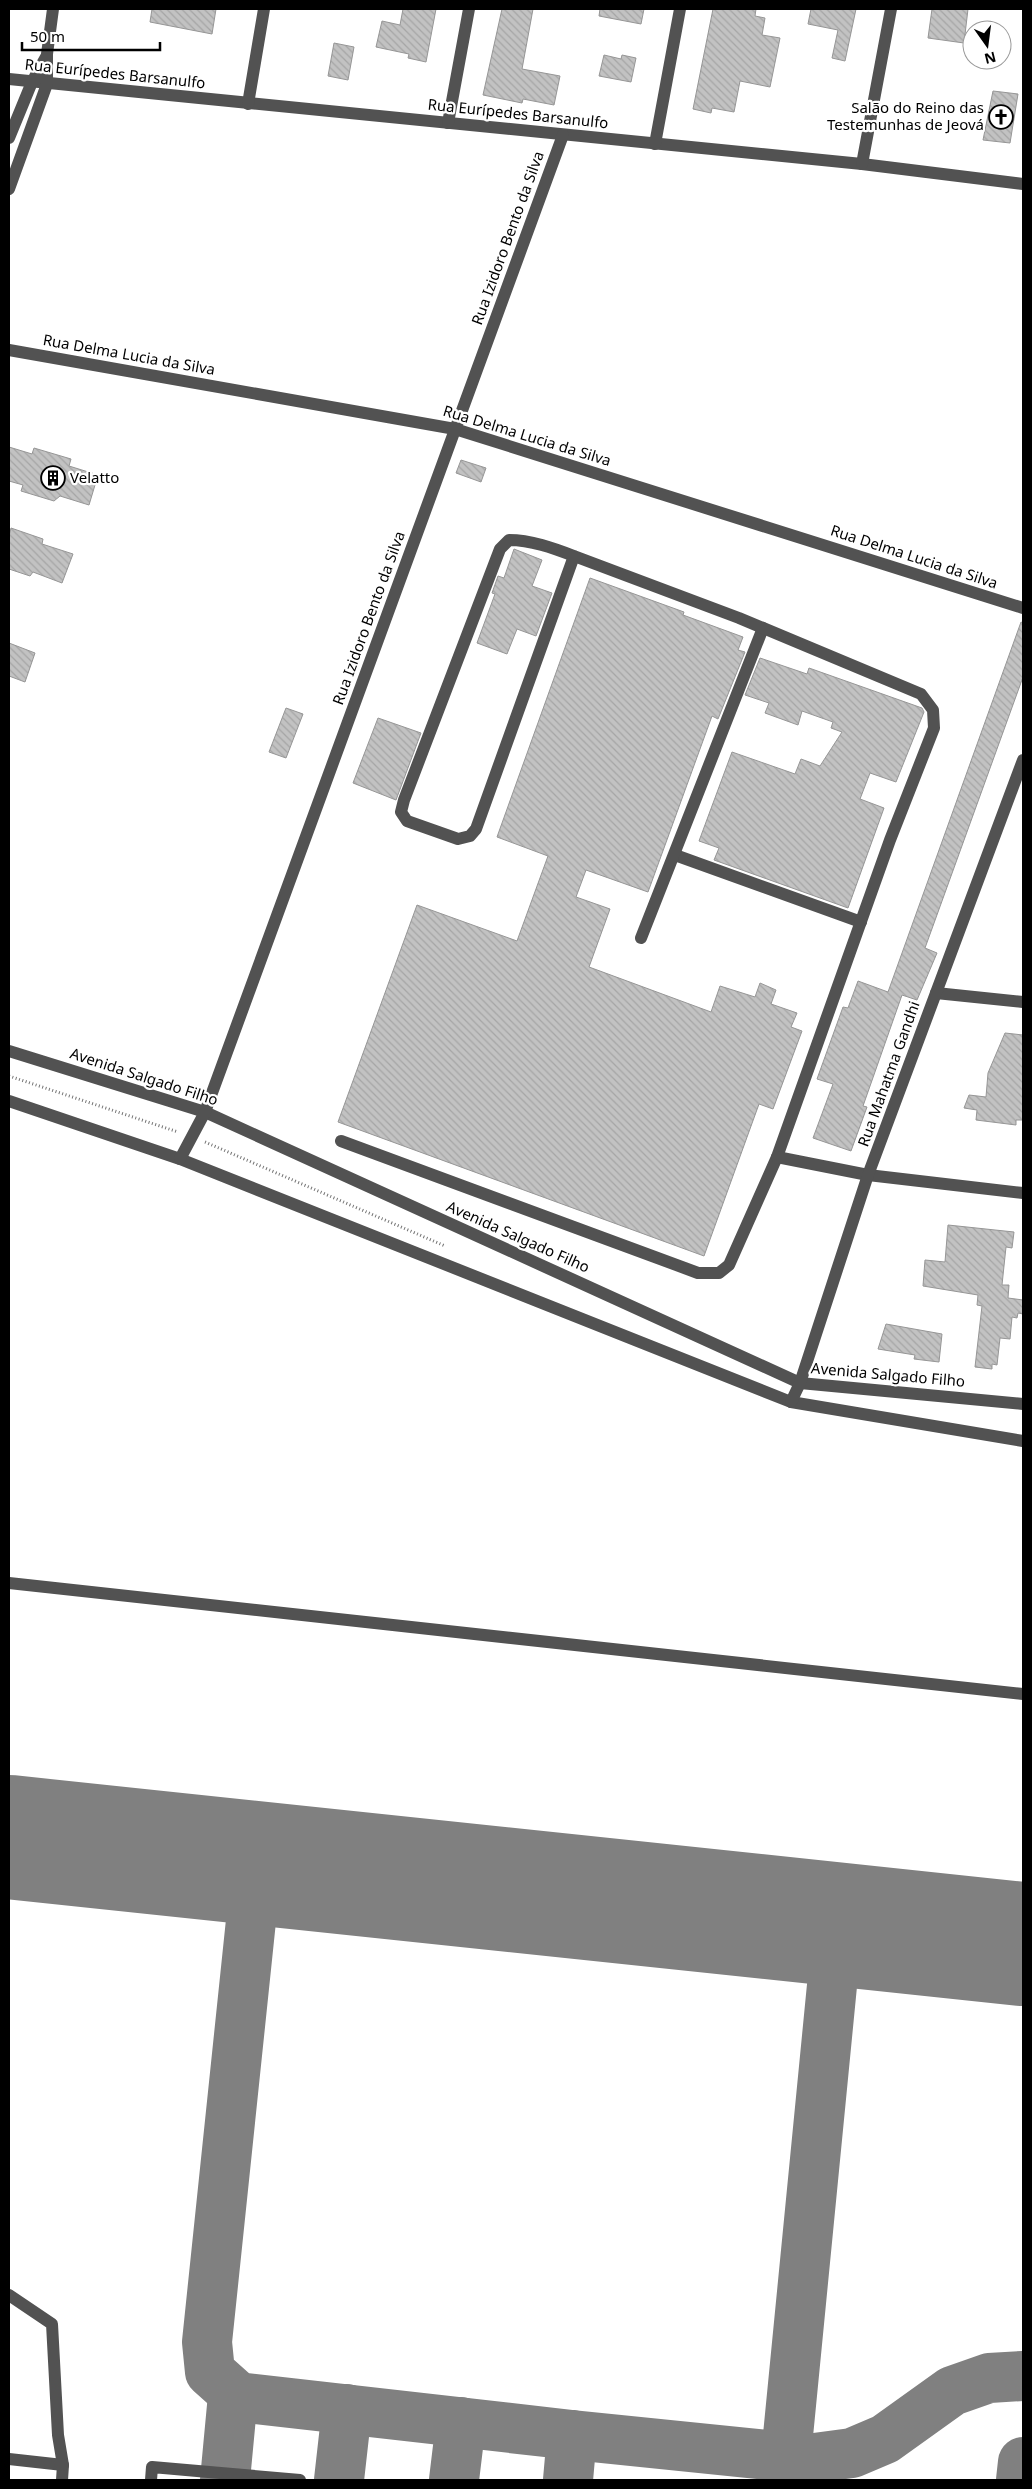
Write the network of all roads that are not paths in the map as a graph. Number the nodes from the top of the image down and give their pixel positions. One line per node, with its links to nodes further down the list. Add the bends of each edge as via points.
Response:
1 (53, 9): 6 (street)
2 (264, 9): 10 (street)
3 (469, 9): 11 (street)
4 (680, 9): 14 (street)
5 (891, 9): 15 (street)
6 (47, 54): 8 (street); 9 (street)
7 (9, 79): 8 (street, Rua Eurípedes Barsanulfo)
8 (32, 82): 9 (street, Rua Eurípedes Barsanulfo); 13 (street)
9 (47, 84): 10 (street, Rua Eurípedes Barsanulfo); 17 (street)
10 (248, 104): 11 (street, Rua Eurípedes Barsanulfo)
11 (448, 124): 12 (street, Rua Eurípedes Barsanulfo)
12 (563, 135): 14 (street, Rua Eurípedes Barsanulfo); 19 (street, Rua Izidoro Bento da Silva)
13 (9, 138)
14 (655, 144): 15 (street, Rua Eurípedes Barsanulfo)
15 (862, 164): 16 (street, Rua Eurípedes Barsanulfo)
16 (1023, 184)
17 (9, 188)
18 (9, 350): 19 (street, Rua Delma Lucia da Silva)
19 (455, 429): 21 (street, Rua Delma Lucia da Silva); 32 (street, Rua Izidoro Bento da Silva)
20 (574, 556): 20 (street, via 476,829 470,836 458,839 408,822 401,812 404,800 500,550 508,540 522,540); 22 (street)
21 (1023, 608)
22 (763, 628): 25 (street); 26 (street, via 921,694 933,710 934,728)
23 (1023, 760): 24 (street, Rua Mahatma Gandhi)
24 (1018, 787): 28 (street, Rua Mahatma Gandhi)
25 (675, 855): 26 (street); 27 (street)
26 (861, 922): 34 (street)
27 (641, 938)
28 (936, 993): 29 (street); 36 (street, Rua Mahatma Gandhi)
29 (1023, 1002)
30 (9, 1051): 32 (street, Avenida Salgado Filho)
31 (9, 1101): 35 (street)
32 (205, 1112): 35 (street, Rua Izidoro Bento da Silva); 38 (street, Avenida Salgado Filho)
33 (341, 1141): 34 (street, via 698,1273 719,1273 729,1265)
34 (777, 1156): 36 (street)
35 (180, 1159): 39 (street)
36 (868, 1176): 37 (street); 38 (street, Rua Mahatma Gandhi)
37 (1023, 1194)
38 (800, 1383): 39 (street, Rua Mahatma Gandhi); 40 (street, Avenida Salgado Filho)
39 (791, 1402): 41 (street)
40 (1023, 1404)
41 (1023, 1440)
42 (9, 1583): 43 (street)
43 (1023, 1694)
44 (9, 2295): 46 (street, via 52,2324)
45 (9, 2459): 46 (street)
46 (62, 2465): 47 (street)
47 (62, 2480)
48 (151, 2480): 49 (street, via 152,2466)
49 (300, 2480)

